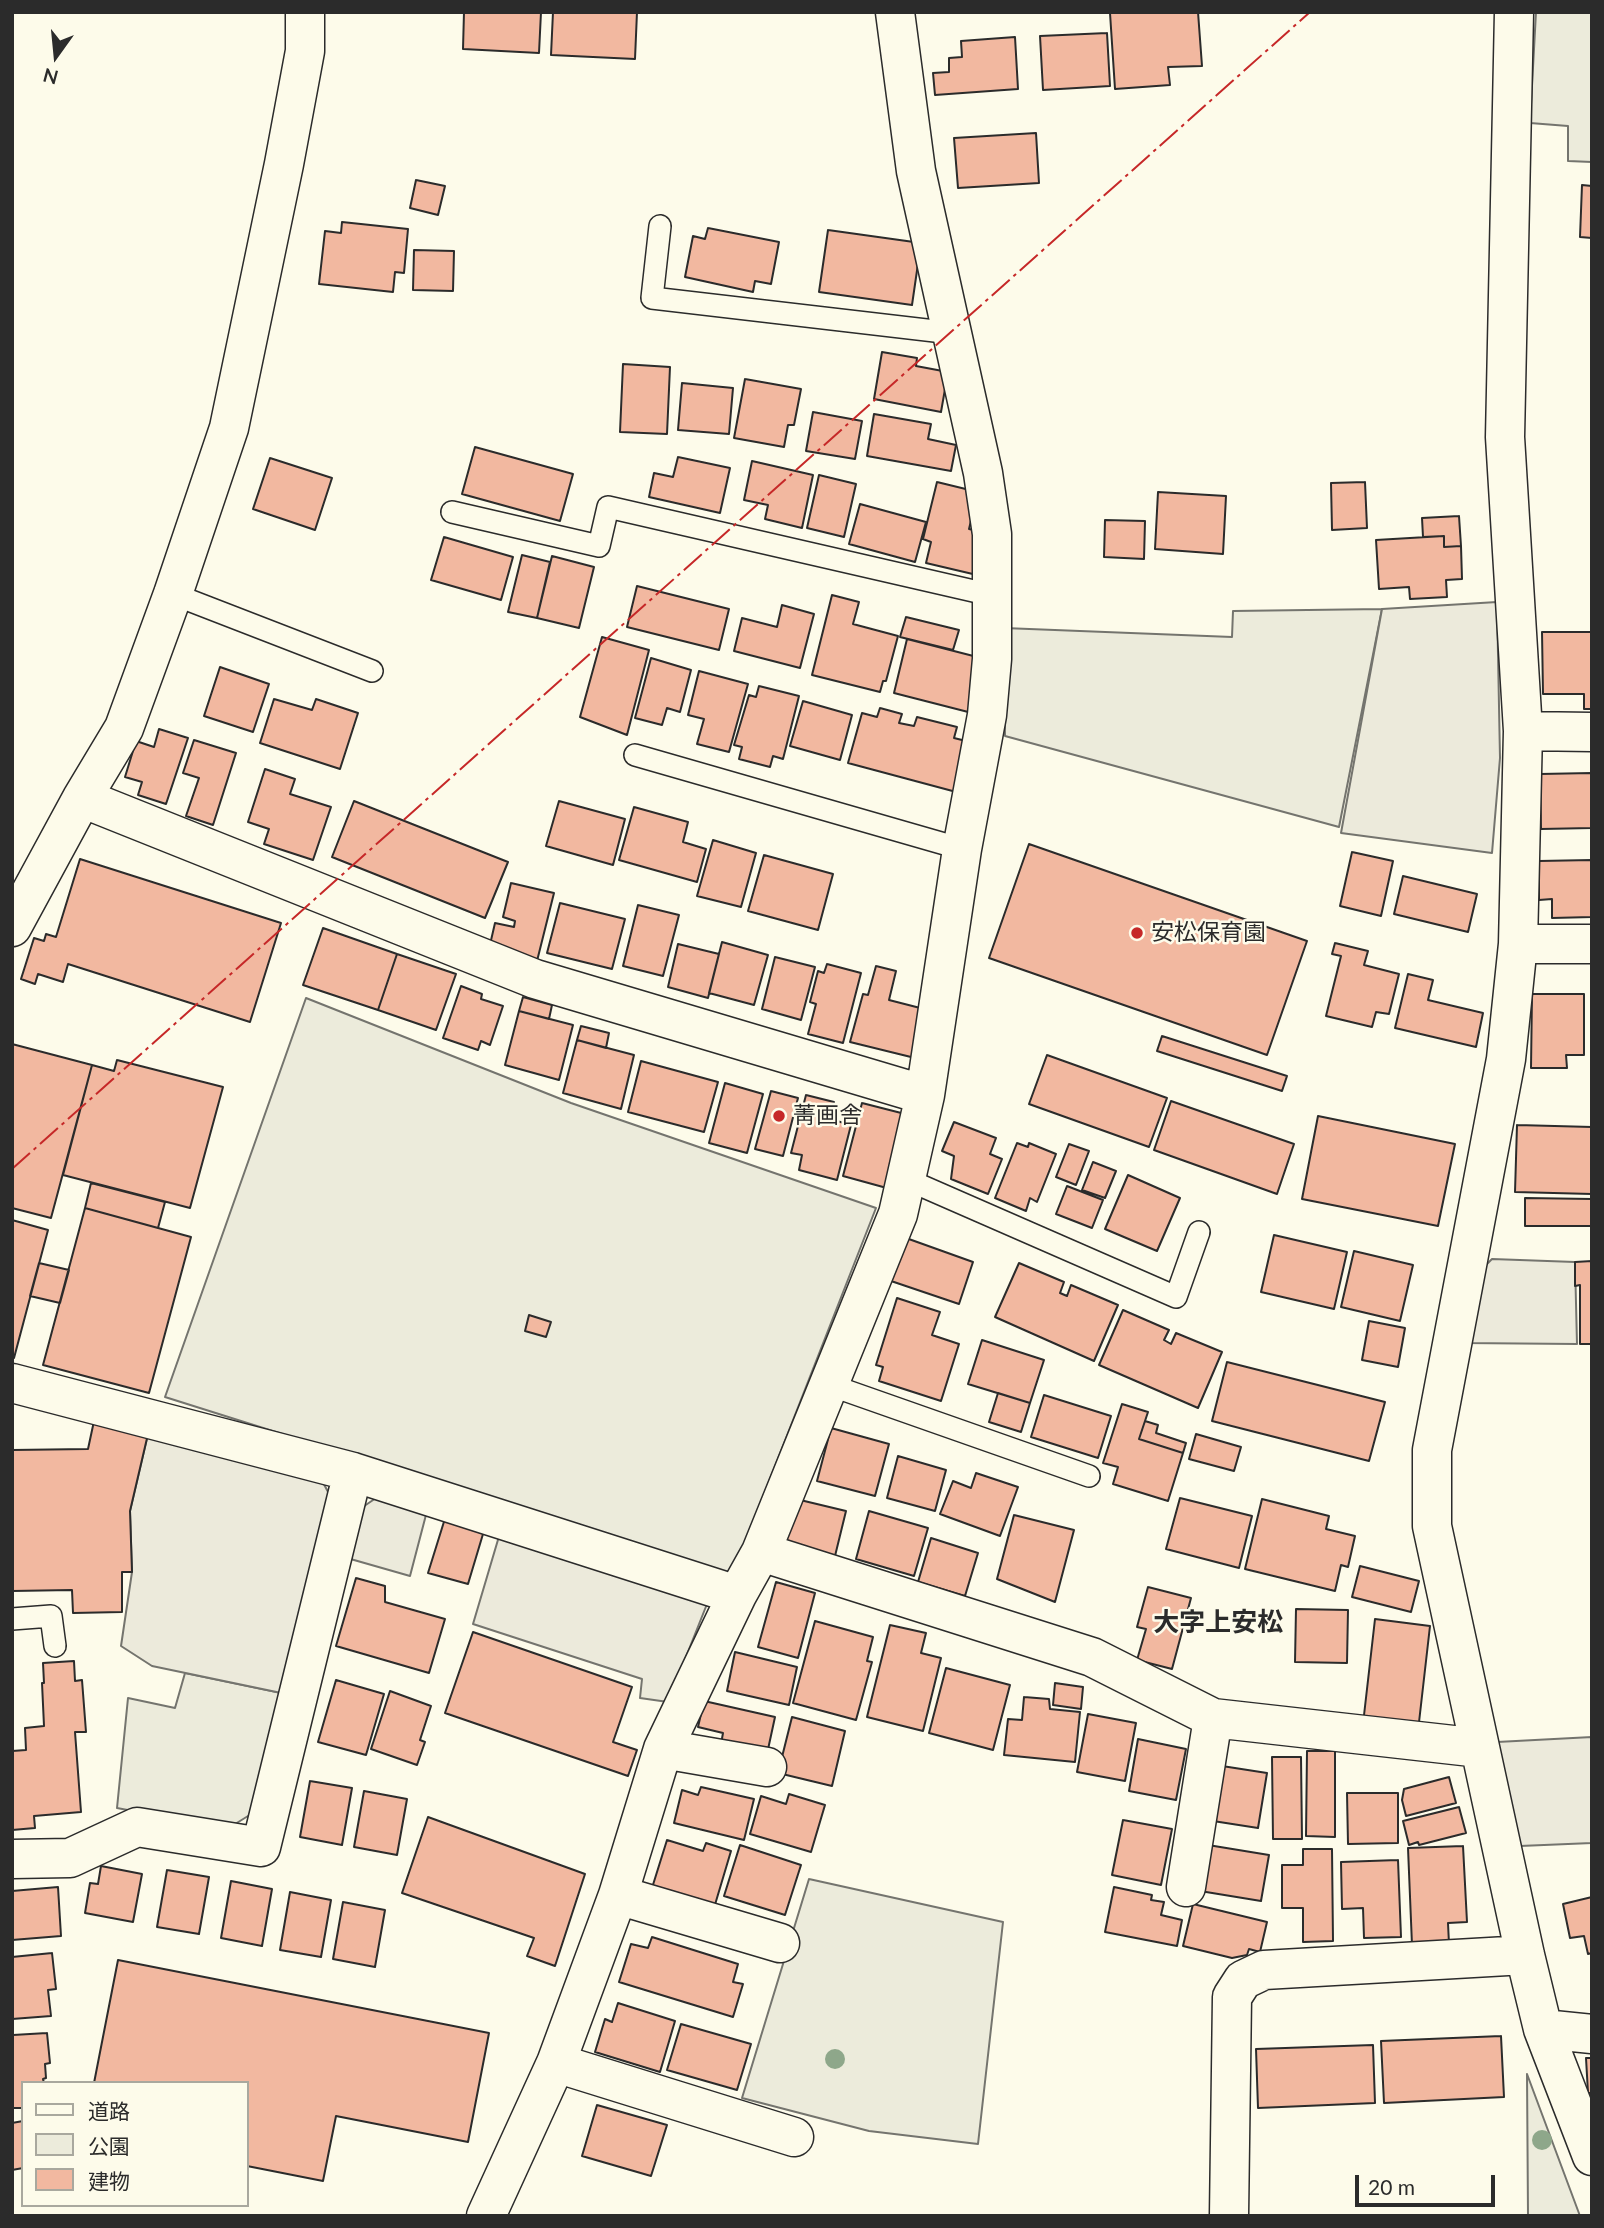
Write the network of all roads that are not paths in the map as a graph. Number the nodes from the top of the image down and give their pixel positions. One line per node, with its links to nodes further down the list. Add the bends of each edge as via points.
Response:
1 (305, 12): 7 (street, via 305,51 229,428)
2 (895, 12): 5 (street, via 916,172)
3 (1514, 12): 10 (street, via 1505,437)
4 (660, 226): 5 (lane, via 652,298)
5 (951, 333): 8 (street, via 983,473 992,534)
6 (452, 512): 8 (lane, via 599,546 608,507)
7 (173, 594): 9 (lane); 13 (street, via 124,727)
8 (991, 595): 14 (street, via 987,715)
9 (372, 671)
10 (1523, 732): 11 (street); 16 (street)
11 (1592, 732)
12 (635, 755): 14 (lane)
13 (82, 798): 15 (street); 18 (street, via 535,979)
14 (962, 849): 18 (street)
15 (12, 927)
16 (1518, 944): 17 (street); 30 (street, via 1506,1059 1432,1450 1432,1526)
17 (1592, 944)
18 (925, 1095): 19 (street)
19 (906, 1180): 20 (lane, via 1176,1297); 22 (street, via 898,1214)
20 (1199, 1232)
21 (12, 1382): 23 (street)
22 (830, 1385): 24 (lane); 25 (street)
23 (353, 1472): 26 (street); 33 (street, via 261,1847 137,1827 70,1858)
24 (1089, 1476)
25 (761, 1552): 26 (street); 29 (street, via 1092,1657)
26 (737, 1595): 31 (street)
27 (12, 1619): 28 (lane, via 51,1616)
28 (55, 1646)
29 (1213, 1717): 30 (street); 34 (street)
30 (1480, 1748): 37 (street)
31 (663, 1749): 32 (street); 35 (street)
32 (767, 1768)
33 (12, 1859)
34 (1186, 1887)
35 (618, 1895): 36 (street); 40 (street)
36 (780, 1943)
37 (1525, 1955): 38 (street); 44 (street, via 1264,1969 1243,1980 1231,1997)
38 (1543, 2029): 39 (street); 42 (street)
39 (1592, 2034)
40 (556, 2063): 41 (street); 43 (street)
41 (794, 2137)
42 (1592, 2156)
43 (486, 2216)
44 (1229, 2216)

